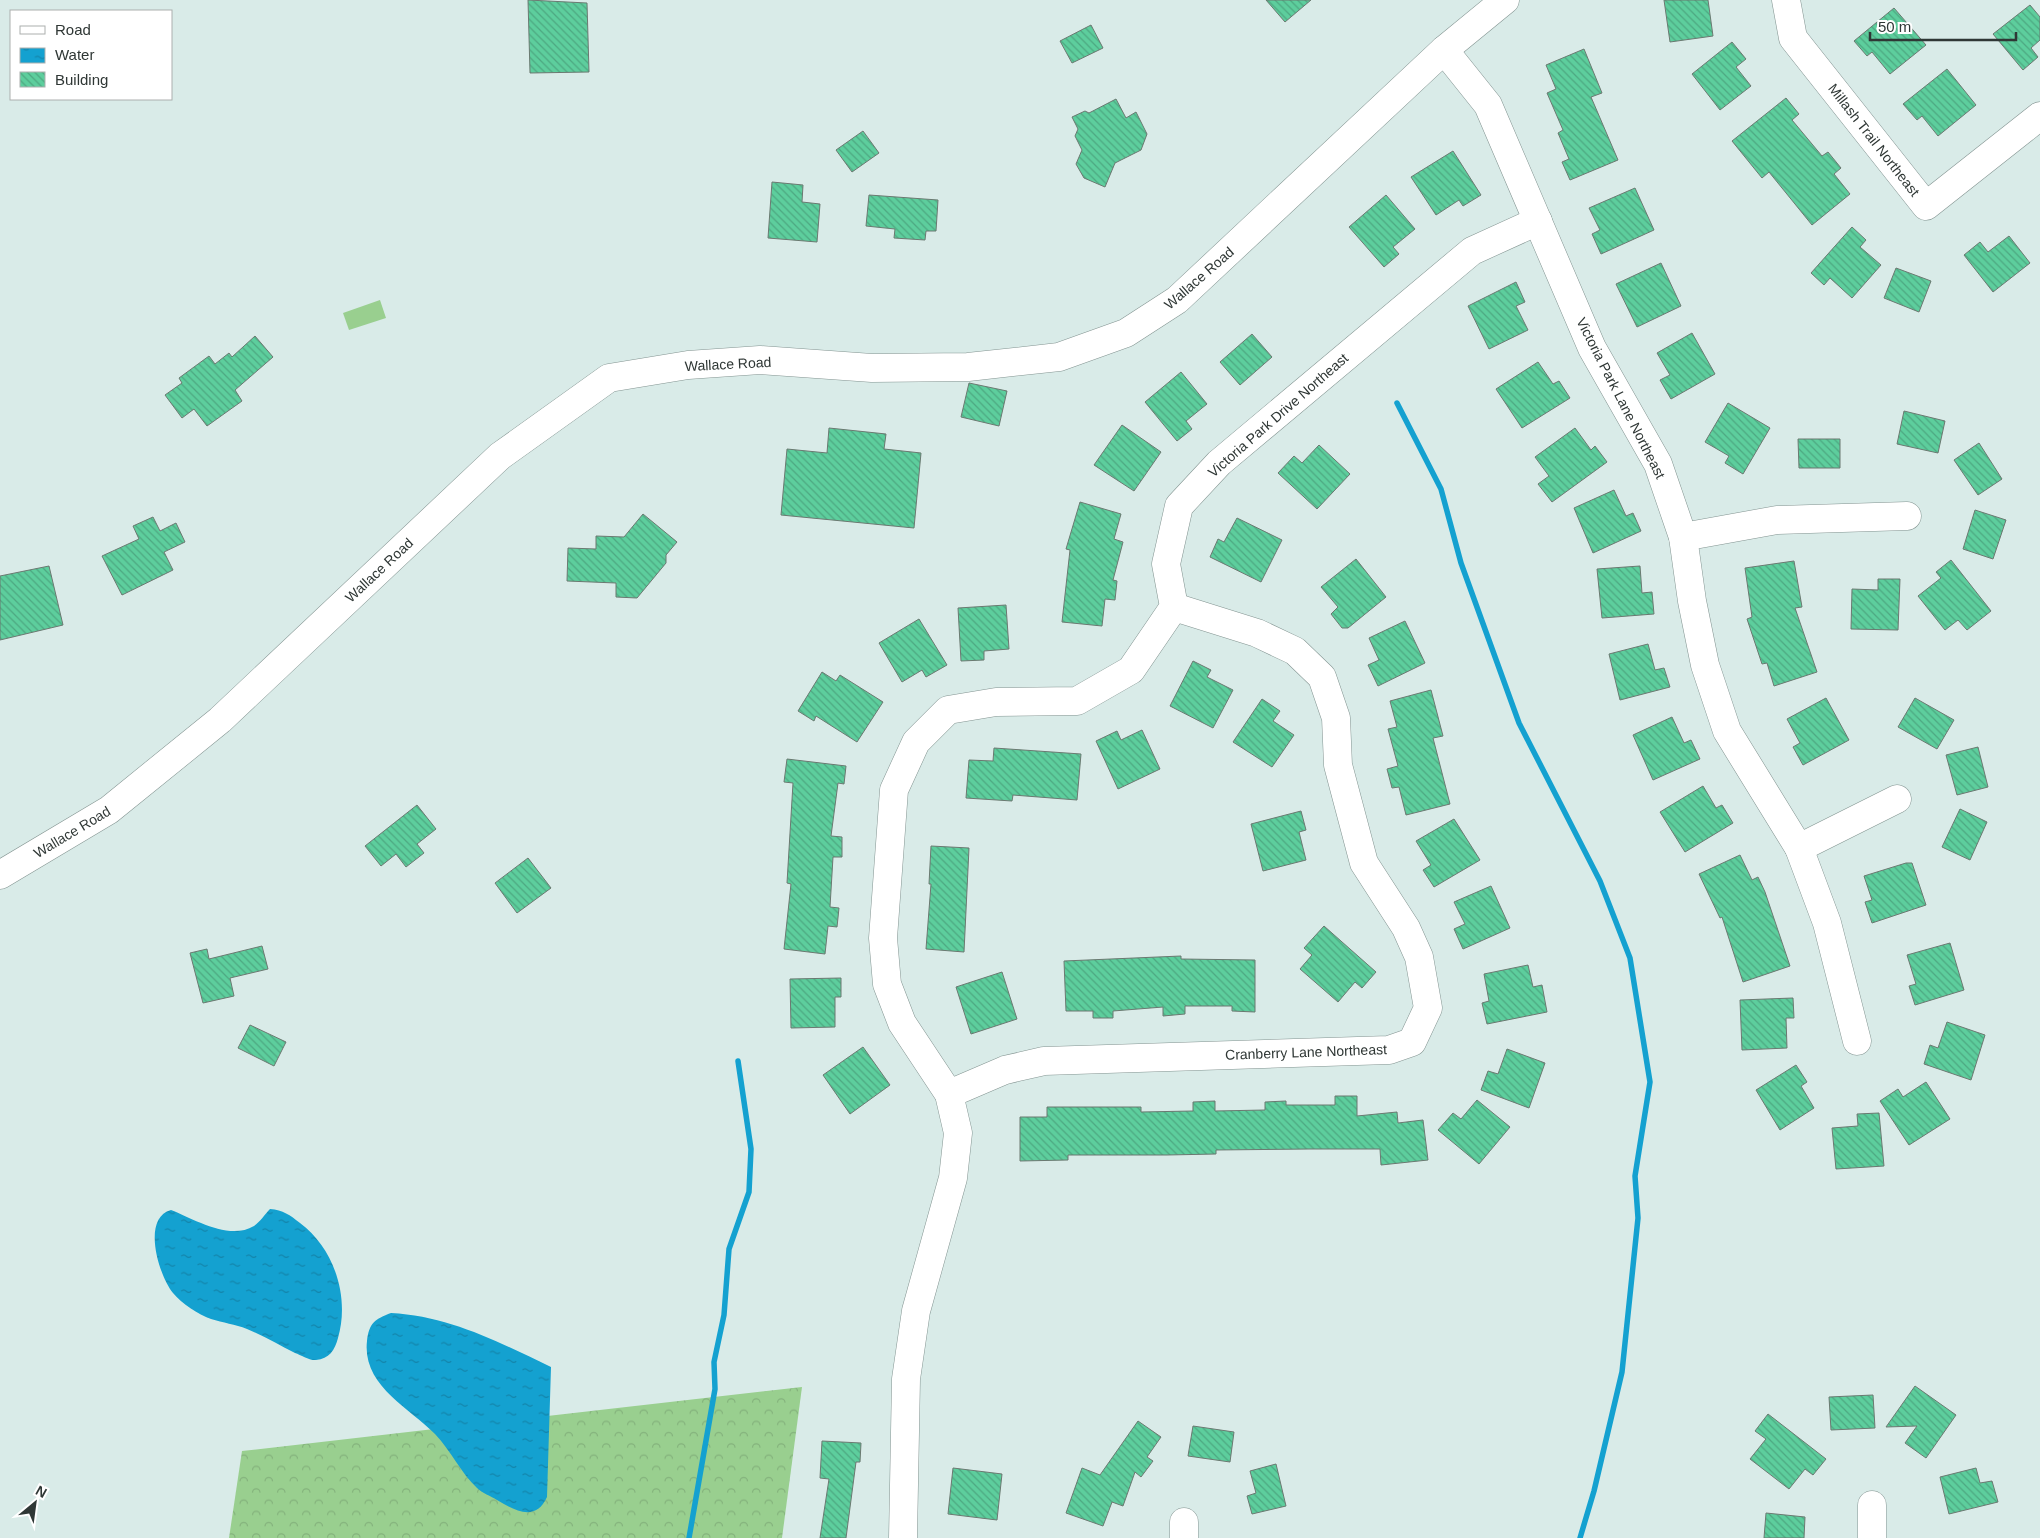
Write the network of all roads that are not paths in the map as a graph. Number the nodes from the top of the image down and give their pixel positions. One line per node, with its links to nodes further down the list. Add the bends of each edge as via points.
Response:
1 (1505, 0): 3 (street, Wallace Road)
2 (1786, 0): 4 (street, Millash Trail Northeast, via 1793,38 1926,206)
3 (1444, 50): 5 (street, Victoria Park Lane Northeast, via 1488,105); 11 (street, Wallace Road, via 1177,300 1126,333 1059,357 968,367 872,368 760,360 688,365 609,378 500,456 220,720 109,810)
4 (2040, 116)
5 (1538, 221): 7 (street, Victoria Park Lane Northeast, via 1592,348 1658,464); 8 (street, Victoria Park Drive Northeast, via 1472,251 1219,463 1179,506 1166,564)
6 (1906, 516): 7 (street, via 1777,520)
7 (1683, 537): 10 (street, Victoria Park Lane Northeast, via 1705,665 1726,730)
8 (1174, 607): 13 (street, via 1131,670 1077,701 996,702 948,710 916,742 894,790 883,938 887,984 902,1023); 13 (street, Cranberry Lane Northeast, via 1257,633 1295,651 1322,677 1336,718 1338,765 1364,863 1406,928 1419,957 1428,1008 1412,1042 1389,1050 1044,1061 1005,1070)
9 (1897, 799): 10 (street)
10 (1799, 848): 12 (street, Victoria Park Lane Northeast, via 1827,923)
11 (0, 875)
12 (1857, 1041)
13 (949, 1094): 15 (street, via 958,1133 953,1178 916,1311 906,1379)
14 (1872, 1505): 16 (street)
15 (903, 1538)
16 (1872, 1538)

